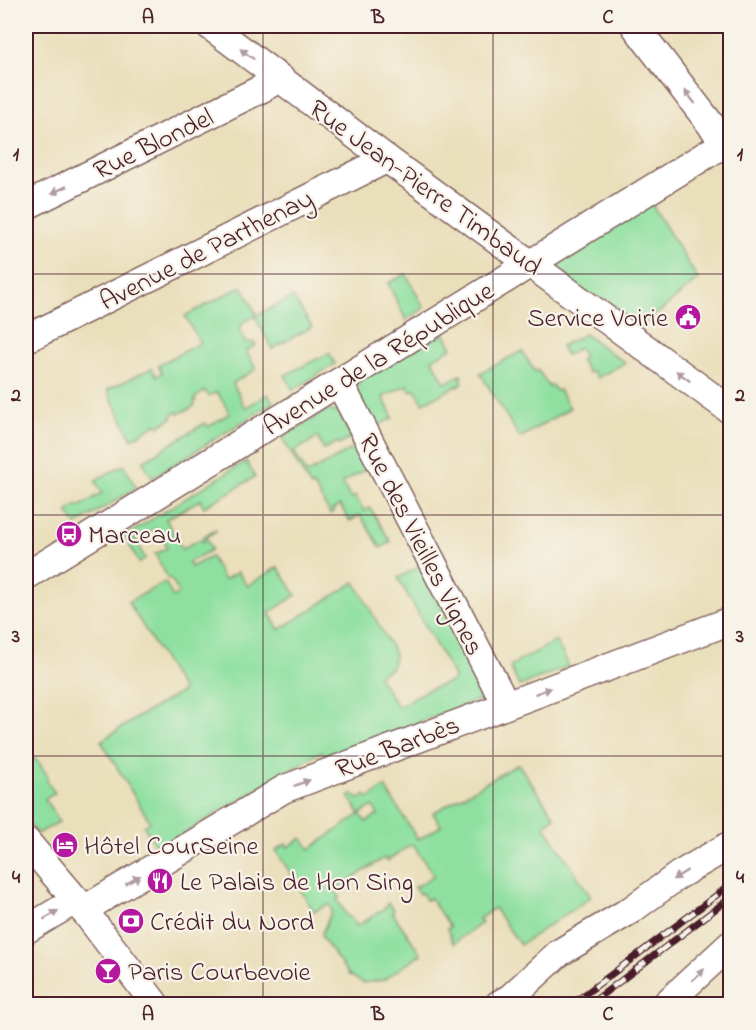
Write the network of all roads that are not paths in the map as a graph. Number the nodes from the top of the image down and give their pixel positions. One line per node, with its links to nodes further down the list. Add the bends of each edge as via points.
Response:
1 (210, 26): 3 (street, Rue Jean-Pierre Timbaud, one-way to 1)
2 (635, 26): 4 (street, one-way to 2)
3 (280, 78): 5 (street, Rue Jean-Pierre Timbaud); 6 (street, Rue Blondel, one-way to 6)
4 (728, 141): 7 (street, Avenue de la République)
5 (387, 159): 7 (street, Rue Jean-Pierre Timbaud); 8 (street, Avenue de Parthenay)
6 (26, 206)
7 (530, 264): 9 (street, Avenue de la République); 10 (street, Rue Jean-Pierre Timbaud, one-way to 7)
8 (26, 339)
9 (339, 382): 11 (street, Avenue de la République); 13 (street, Rue des Vieilles Vignes)
10 (730, 410)
11 (26, 576)
12 (730, 621): 13 (street, Rue Barbès, one-way to 12)
13 (506, 705): 16 (street, Rue Barbès, one-way to 13, via 284,789)
14 (26, 841): 16 (street)
15 (730, 845): 21 (street, one-way to 21, via 559,953)
16 (79, 905): 17 (street, Rue Barbès, one-way to 16); 20 (street)
17 (26, 930)
18 (730, 945): 19 (street, one-way to 18)
19 (666, 1004)
20 (155, 1005)
21 (499, 1005)

